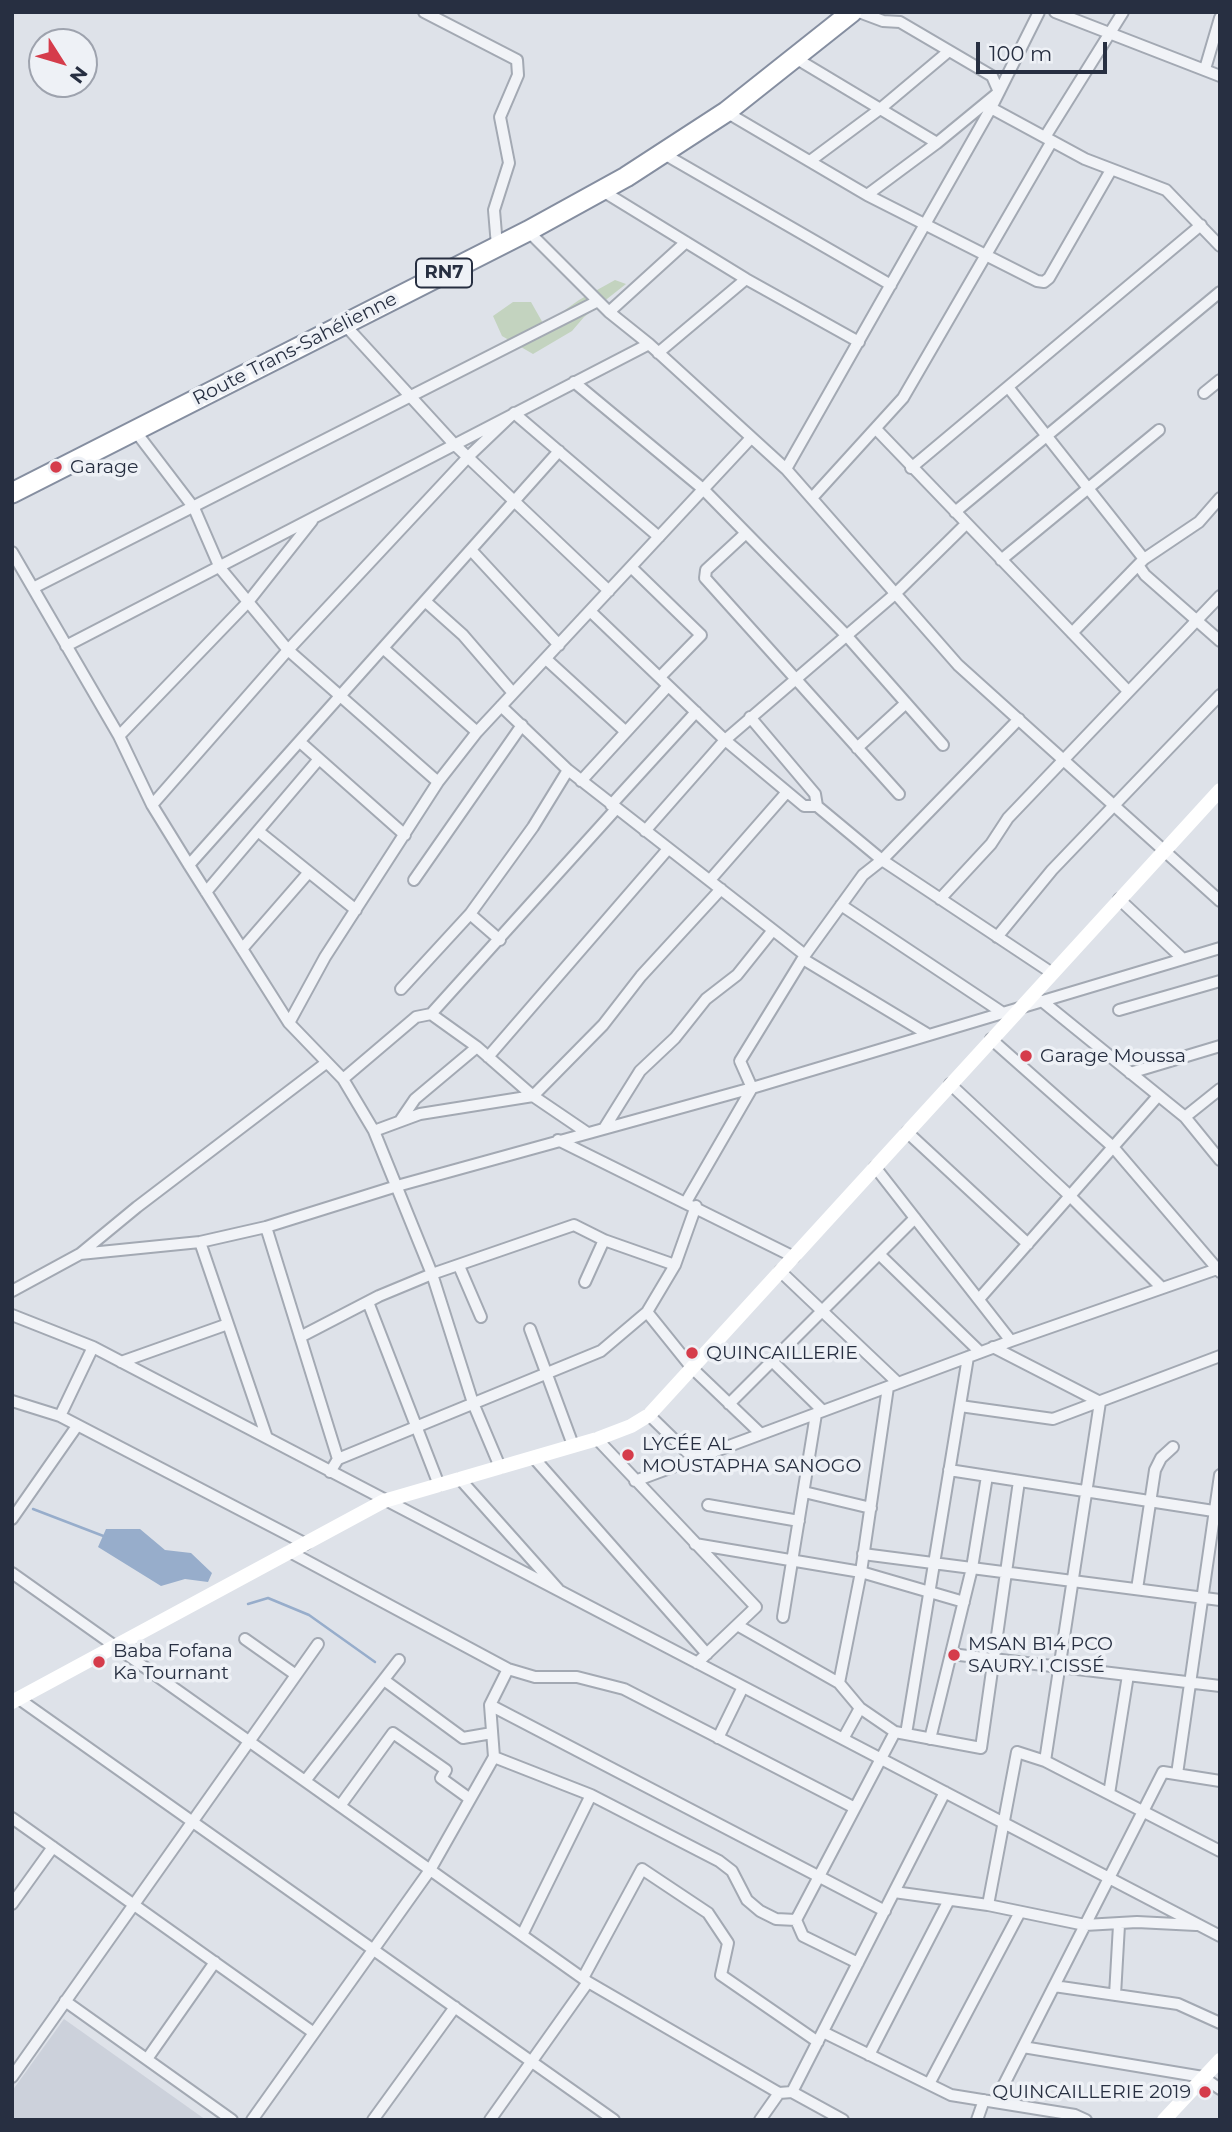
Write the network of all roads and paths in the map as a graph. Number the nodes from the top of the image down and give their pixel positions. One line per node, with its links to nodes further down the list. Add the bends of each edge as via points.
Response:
1 (424, 12): 29 (street, via 517,60 518,75 500,117 509,163 494,210)
2 (852, 12): 11 (highway, Route Trans-Sahélienne / RN7)
3 (859, 12): 7 (street, via 883,21)
4 (1040, 12): 14 (street)
5 (1055, 12): 9 (street)
6 (1123, 12): 9 (street)
7 (895, 16): 10 (street)
8 (1220, 18): 12 (street)
9 (1112, 33): 12 (street); 18 (street)
10 (950, 51): 14 (street, via 992,76); 16 (street)
11 (797, 59): 16 (street); 17 (highway, Route Trans-Sahélienne / RN7)
12 (1205, 69): 13 (street)
13 (1220, 76)
14 (999, 92): 15 (street); 19 (street)
15 (992, 107): 18 (street); 26 (street)
16 (880, 109): 19 (street); 21 (street)
17 (726, 112): 20 (highway, Route Trans-Sahélienne / RN7); 21 (street)
18 (1049, 139): 22 (street); 31 (street)
19 (937, 143): 24 (street)
20 (664, 155): 23 (highway, Route Trans-Sahélienne / RN7); 33 (street)
21 (810, 161): 24 (street)
22 (1111, 170): 25 (street, via 1166,190); 31 (street, via 1044,282)
23 (601, 190): 27 (highway, Route Trans-Sahélienne / RN7); 28 (street)
24 (867, 195): 26 (street)
25 (1201, 225): 30 (street); 43 (street)
26 (926, 226): 31 (street); 33 (street)
27 (528, 231): 29 (highway, Route Trans-Sahélienne / RN7); 35 (street)
28 (685, 242): 32 (street); 36 (street)
29 (497, 246): 37 (highway, Route Trans-Sahélienne / RN7)
30 (1220, 246)
31 (987, 258): 47 (street, via 903,398)
32 (746, 279): 38 (street); 40 (street)
33 (891, 285): 38 (street)
34 (1220, 292): 50 (street)
35 (598, 301): 36 (street); 45 (street)
36 (609, 312): 39 (street)
37 (345, 325): 45 (street); 49 (highway, Route Trans-Sahélienne / RN7)
38 (859, 342): 56 (street)
39 (649, 344): 40 (street); 42 (street)
40 (658, 353): 51 (street)
41 (1220, 380): 44 (street)
42 (574, 382): 46 (street); 57 (street)
43 (1008, 387): 50 (street); 55 (street)
44 (1204, 393)
45 (412, 398): 52 (street); 63 (street)
46 (514, 413): 52 (street); 53 (street); 54 (street)
47 (876, 429): 55 (street); 60 (street)
48 (1159, 430): 58 (street)
49 (136, 432): 59 (highway, Route Trans-Sahélienne / RN7); 63 (street)
50 (1045, 437): 58 (street); 64 (street)
51 (750, 439): 56 (street); 57 (street)
52 (454, 444): 54 (street); 65 (street)
53 (559, 451): 62 (street); 68 (street)
54 (469, 456): 62 (street); 89 (street)
55 (911, 468): 64 (street)
56 (786, 469): 60 (street)
57 (703, 489): 67 (street); 68 (street)
58 (1088, 490): 71 (street); 72 (street)
59 (12, 493)
60 (812, 498): 77 (street)
61 (1220, 498): 72 (street, via 1199,522)
62 (514, 502): 69 (street); 76 (street)
63 (194, 508): 74 (street); 75 (street)
64 (955, 513): 66 (street)
65 (316, 516): 74 (street); 80 (street)
66 (966, 524): 71 (street); 77 (street)
67 (746, 533): 84 (street); 91 (street, via 706,570 705,578)
68 (659, 537): 73 (street)
69 (471, 550): 79 (street); 86 (street)
70 (12, 552): 75 (street)
71 (1001, 560): 83 (street)
72 (1141, 562): 82 (street); 83 (street)
73 (631, 567): 76 (street); 92 (street, via 701,635)
74 (220, 568): 80 (street); 87 (street)
75 (33, 588): 87 (street)
76 (609, 591): 81 (street)
77 (895, 594): 84 (street); 101 (street, via 958,665)
78 (1220, 596): 82 (street)
79 (425, 601): 88 (street); 94 (street, via 463,635)
80 (248, 602): 89 (street); 105 (street)
81 (590, 611): 86 (street); 92 (street)
82 (1197, 621): 85 (street); 93 (street)
83 (1072, 633): 93 (street)
84 (846, 635): 91 (street); 97 (street)
85 (1220, 641)
86 (559, 645): 90 (street)
87 (66, 646): 105 (street)
88 (383, 649): 96 (street); 103 (street)
89 (288, 650): 96 (street); 119 (street)
90 (546, 659): 94 (street); 104 (street)
91 (796, 678): 100 (street); 109 (street)
92 (664, 682): 99 (street); 104 (street)
93 (1127, 690): 111 (street)
94 (513, 693): 98 (street)
95 (1220, 695): 118 (street)
96 (340, 696): 107 (street); 114 (street)
97 (906, 703): 108 (street); 109 (street)
98 (502, 706): 102 (street); 103 (street)
99 (696, 712): 106 (street); 120 (street)
100 (750, 717): 106 (street); 121 (street, via 815,794)
101 (1019, 719): 111 (street); 127 (street)
102 (522, 725): 112 (street); 130 (street)
103 (477, 732): 114 (street)
104 (626, 732): 113 (street)
105 (119, 736): 119 (street)
106 (725, 740): 116 (street); 123 (street)
107 (300, 742): 110 (street); 128 (street)
108 (943, 745)
109 (857, 748): 117 (street)
110 (319, 759): 122 (street); 124 (street)
111 (1065, 760): 118 (street); 134 (street, via 1008,818 991,844)
112 (568, 770): 113 (street); 139 (street)
113 (581, 781): 120 (street)
114 (438, 782): 124 (street)
115 (1220, 790): 126 (street)
116 (787, 792): 121 (street, via 804,806); 131 (street)
117 (899, 794)
118 (1114, 803): 126 (street); 141 (street)
119 (152, 805): 128 (street)
120 (614, 807): 123 (street); 142 (street)
121 (817, 807): 127 (street)
122 (258, 831): 129 (street); 133 (street)
123 (645, 831): 125 (street)
124 (405, 835): 138 (street)
125 (668, 849): 131 (street); 160 (street)
126 (1165, 849): 135 (street); 136 (street)
127 (882, 860): 134 (street); 137 (street, via 863,875)
128 (189, 865): 133 (street)
129 (309, 872): 138 (street); 144 (street)
130 (414, 880)
131 (710, 880): 132 (street)
132 (721, 889): 140 (street); 167 (street, via 603,1025)
133 (206, 892): 144 (street)
134 (940, 899): 141 (street)
135 (1119, 899): 146 (street); 147 (street)
136 (1220, 901)
137 (841, 905): 145 (street); 153 (street)
138 (356, 910): 155 (street)
139 (470, 914): 142 (street); 149 (street)
140 (774, 930): 145 (street); 171 (street, via 730,982 706,999 632,1080)
141 (997, 937): 147 (street)
142 (500, 940): 154 (street)
143 (1220, 948): 146 (street)
144 (242, 949): 155 (street)
145 (804, 957): 156 (street); 165 (street, via 740,1061)
146 (1184, 959): 150 (street)
147 (1052, 973): 151 (street)
148 (1220, 981): 152 (street)
149 (401, 989)
150 (1042, 1001): 151 (street); 162 (street)
151 (1022, 1006): 153 (street); 157 (street)
152 (1119, 1010)
153 (1003, 1013): 156 (street)
154 (431, 1014): 159 (street); 163 (street, via 416,1017)
155 (289, 1023): 161 (street)
156 (929, 1035): 165 (street)
157 (991, 1039): 164 (street); 176 (street)
158 (1220, 1046): 162 (street)
159 (477, 1047): 160 (street); 170 (street, via 415,1098)
160 (488, 1057): 167 (street)
161 (326, 1063): 163 (street); 187 (street)
162 (1130, 1073): 168 (street)
163 (343, 1079): 172 (street)
164 (950, 1084): 174 (street); 180 (street)
165 (752, 1088): 171 (street); 181 (street)
166 (1220, 1089): 169 (street)
167 (533, 1096): 170 (street); 173 (street)
168 (1158, 1096): 169 (street); 176 (street)
169 (1185, 1118): 177 (street)
170 (400, 1121): 172 (street)
171 (605, 1127): 173 (street)
172 (374, 1131): 179 (street)
173 (586, 1132): 175 (street)
174 (907, 1132): 178 (street); 186 (street)
175 (558, 1140): 179 (street); 181 (street)
176 (1113, 1147): 180 (street); 192 (street)
177 (1220, 1160)
178 (875, 1167): 182 (street); 189 (street)
179 (397, 1185): 183 (street); 194 (street)
180 (1070, 1196): 186 (street); 196 (street)
181 (691, 1204): 189 (street); 190 (street)
182 (915, 1218): 188 (street); 198 (street)
183 (266, 1227): 185 (street); 206 (street)
184 (604, 1240): 190 (street); 191 (street, via 574,1225); 195 (street)
185 (200, 1242): 187 (street); 204 (street)
186 (1028, 1244): 198 (street)
187 (80, 1254): 197 (street)
188 (878, 1254): 200 (street); 210 (street)
189 (794, 1257): 193 (street)
190 (676, 1265): 201 (street)
191 (459, 1266): 194 (street); 203 (street)
192 (1219, 1269): 196 (street)
193 (780, 1271): 200 (street); 215 (street)
194 (432, 1273): 199 (street); 220 (street)
195 (585, 1282)
196 (1161, 1287): 207 (street)
197 (12, 1291)
198 (979, 1299): 207 (street)
199 (368, 1302): 206 (street); 227 (street)
200 (821, 1311): 213 (street); 217 (street)
201 (647, 1312): 215 (street); 216 (street, via 601,1351)
202 (12, 1315): 208 (street)
203 (481, 1317)
204 (228, 1324): 214 (street); 229 (street)
205 (530, 1329): 216 (street)
206 (300, 1337): 234 (street)
207 (1011, 1341): 209 (street)
208 (93, 1347): 214 (street); 225 (street)
209 (993, 1347): 210 (street); 219 (street)
210 (980, 1352): 212 (street)
211 (1220, 1356): 219 (street)
212 (968, 1357): 217 (street); 222 (street)
213 (772, 1361): 221 (street); 223 (street)
214 (121, 1362): 229 (street)
215 (692, 1368): 221 (street); 224 (street)
216 (546, 1373): 220 (street); 231 (street)
217 (893, 1385): 223 (street); 250 (street)
218 (12, 1401): 225 (street)
219 (1100, 1402): 222 (street, via 1053,1419); 245 (street)
220 (473, 1403): 227 (street); 236 (street)
221 (729, 1405): 228 (street)
222 (960, 1406): 237 (street)
223 (819, 1412): 228 (street); 246 (street)
224 (649, 1415): 230 (street); 235 (street)
225 (60, 1416): 226 (street)
226 (77, 1426): 252 (street); 254 (street)
227 (416, 1427): 234 (street); 244 (street)
228 (761, 1434): 235 (street)
229 (267, 1438): 238 (street)
230 (597, 1438): 231 (street); 242 (street)
231 (573, 1446): 233 (street)
232 (1173, 1447): 248 (street, via 1157,1464)
233 (534, 1458): 236 (street); 276 (street)
234 (338, 1459): 238 (street)
235 (694, 1459): 242 (street)
236 (500, 1467): 241 (street)
237 (950, 1470): 240 (street); 259 (street)
238 (330, 1472): 247 (street)
239 (1220, 1475): 251 (street)
240 (987, 1476): 243 (street); 260 (street)
241 (460, 1479): 244 (street); 266 (street)
242 (635, 1481): 255 (street)
243 (1019, 1481): 245 (street); 262 (street)
244 (439, 1485): 247 (street)
245 (1086, 1491): 248 (street); 264 (street)
246 (804, 1492): 250 (street); 253 (street)
247 (384, 1501): 254 (street); 266 (street)
248 (1150, 1501): 251 (street); 265 (street)
249 (708, 1505): 253 (street)
250 (871, 1508): 257 (street)
251 (1217, 1511): 268 (street)
252 (12, 1519)
253 (799, 1521): 258 (street)
254 (306, 1544): 256 (street)
255 (695, 1544): 258 (street); 272 (street, via 757,1608)
256 (290, 1552): 275 (street); 282 (street)
257 (863, 1554): 259 (street); 261 (street)
258 (793, 1559): 261 (street); 271 (street)
259 (934, 1563): 260 (street); 267 (street)
260 (972, 1568): 262 (street); 270 (street)
261 (860, 1572): 267 (street); 286 (street)
262 (1006, 1572): 264 (street); 278 (street)
263 (12, 1573): 275 (street)
264 (1073, 1581): 265 (street); 281 (street)
265 (1138, 1589): 268 (street)
266 (562, 1593): 280 (street)
267 (929, 1593): 270 (street); 294 (street)
268 (1202, 1597): 269 (street); 287 (street)
269 (1220, 1600)
270 (964, 1602): 277 (street)
271 (783, 1616)
272 (737, 1625): 276 (street); 286 (street)
273 (245, 1639): 283 (street)
274 (318, 1644): 283 (street)
275 (115, 1646): 290 (street); 298 (street)
276 (707, 1654): 280 (street)
277 (951, 1654): 278 (street); 297 (street)
278 (994, 1659): 281 (street); 297 (street, via 981,1748)
279 (399, 1660): 285 (street)
280 (697, 1663): 289 (street)
281 (1059, 1667): 284 (street); 301 (street)
282 (508, 1669): 291 (street); 295 (street, via 536,1677 576,1677 624,1689)
283 (296, 1675): 298 (street)
284 (1128, 1675): 287 (street); 306 (street)
285 (384, 1680): 293 (street, via 463,1738); 303 (street)
286 (839, 1682): 292 (street)
287 (1190, 1682): 288 (street); 302 (street)
288 (1220, 1686)
289 (743, 1687): 295 (street); 296 (street)
290 (16, 1701): 313 (street)
291 (490, 1705): 293 (street); 318 (street)
292 (860, 1708): 294 (street); 296 (street)
293 (492, 1733): 299 (street)
294 (901, 1733): 297 (street); 300 (street)
295 (718, 1738): 310 (street)
296 (843, 1739): 300 (street)
297 (930, 1739)
298 (249, 1741): 303 (street); 313 (street)
299 (494, 1757): 307 (street); 308 (street)
300 (881, 1759): 305 (street); 310 (street)
301 (1045, 1760): 306 (street); 314 (street, via 1017,1752)
302 (1177, 1774): 304 (street); 311 (street, via 1163,1772)
303 (305, 1781): 309 (street)
304 (1220, 1781)
305 (945, 1793): 314 (street); 320 (street)
306 (1109, 1794): 311 (street)
307 (591, 1795): 328 (street, via 719,1861 732,1871 747,1900 760,1911 776,1919); 332 (street)
308 (471, 1799): 309 (street, via 441,1778 446,1770 393,1733); 317 (street)
309 (340, 1806): 317 (street)
310 (855, 1808): 318 (street)
311 (1143, 1811): 316 (street); 319 (street)
312 (12, 1818): 315 (street)
313 (193, 1821): 324 (street); 334 (street)
314 (1003, 1822): 319 (street); 325 (street)
315 (53, 1847): 321 (street); 324 (street)
316 (1220, 1852)
317 (430, 1870): 332 (street); 334 (street)
318 (819, 1877): 326 (street); 328 (street)
319 (1109, 1878): 329 (street); 331 (street)
320 (894, 1892): 322 (street); 326 (street)
321 (16, 1895): 323 (street)
322 (949, 1900): 325 (street); 346 (street)
323 (12, 1904)
324 (134, 1904): 335 (street); 340 (street)
325 (988, 1905): 327 (street)
326 (885, 1911): 336 (street)
327 (1020, 1912): 329 (street); 352 (street)
328 (796, 1920): 336 (street, via 803,1936)
329 (1085, 1925): 330 (street); 338 (street)
330 (1119, 1925): 331 (street); 339 (street)
331 (1201, 1926): 333 (street)
332 (522, 1935): 337 (street)
333 (1220, 1936)
334 (374, 1950): 341 (street); 343 (street)
335 (215, 1962): 343 (street); 347 (street)
336 (858, 1963): 344 (street)
337 (586, 1980): 344 (street, via 642,1869 708,1913 727,1943 721,1975); 349 (street); 355 (street)
338 (1054, 1986): 339 (street); 345 (street)
339 (1115, 1995): 342 (street, via 1178,2004)
340 (65, 2001): 347 (street); 350 (street)
341 (455, 2007): 349 (street); 359 (street)
342 (1220, 2023)
343 (314, 2033): 358 (street)
344 (820, 2037): 346 (street); 354 (street)
345 (1023, 2047): 351 (street); 356 (street)
346 (869, 2055): 352 (street)
347 (147, 2059): 357 (street)
348 (1220, 2060): 351 (street)
349 (532, 2062): 360 (street); 361 (street)
350 (12, 2077)
351 (1203, 2077): 353 (street); 366 (street)
352 (929, 2084): 356 (street, via 951,2095)
353 (1220, 2089)
354 (792, 2092): 355 (street); 363 (street)
355 (779, 2093): 362 (street)
356 (990, 2101): 364 (street); 365 (street)
357 (232, 2120)
358 (252, 2120)
359 (373, 2120)
360 (490, 2120)
361 (614, 2120)
362 (760, 2120)
363 (843, 2120)
364 (977, 2120)
365 (1086, 2120)
366 (1164, 2120)

